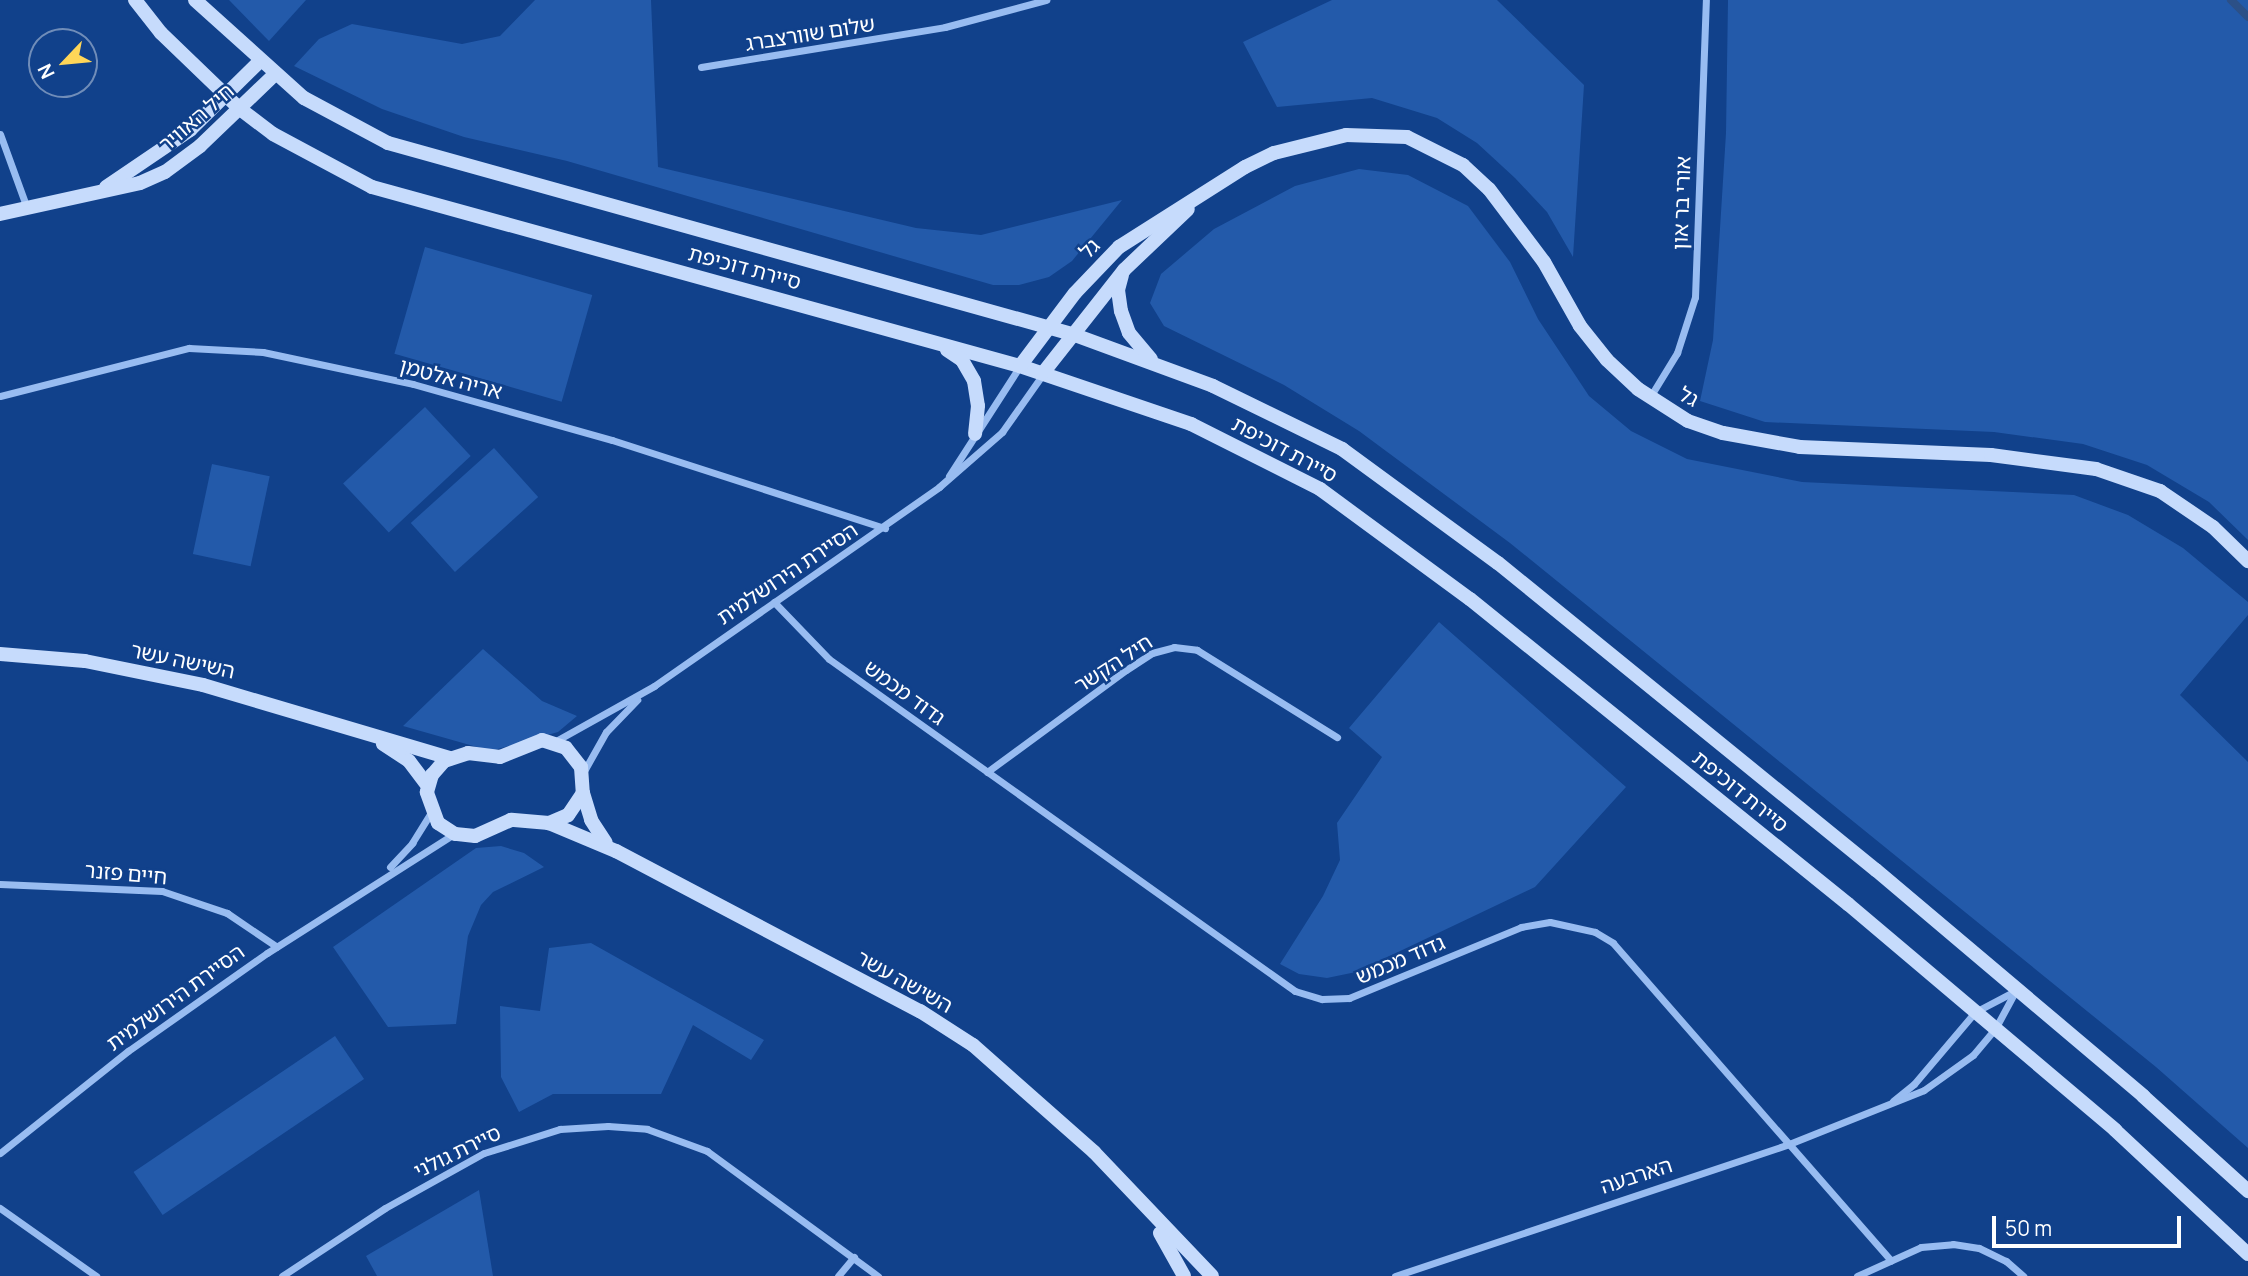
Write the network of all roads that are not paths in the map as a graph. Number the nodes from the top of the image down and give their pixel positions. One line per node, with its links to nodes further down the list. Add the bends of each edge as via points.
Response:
1 (135, 0): 8 (main road, סיירת דוכיפת, via 161,33)
2 (195, 0): 5 (main road, סיירת דוכיפת)
3 (1046, 0): 6 (street, שלום שוורצברג, via 945,27)
4 (1706, 0): 23 (street, אורי בר און, via 1695,297 1677,353)
5 (260, 62): 7 (main road, סיירת דוכיפת); 8 (main road, חיל האוויר)
6 (701, 67)
7 (274, 75): 9 (main road, חיל האוויר); 16 (main road, סיירת דוכיפת, via 304,98 388,143)
8 (226, 96): 9 (main road, סיירת דוכיפת); 12 (main road, חיל האוויר, via 190,130)
9 (240, 109): 12 (main road, חיל האוויר, via 165,172); 18 (main road, סיירת דוכיפת, via 273,134 372,187)
10 (0, 134): 13 (street)
11 (1213, 187): 15 (main road, גל); 16 (main road, גל, via 1119,247); 23 (main road, גל, via 1274,153 1346,135 1393,135 1428,146 1463,165 1489,189 1544,262 1580,326 1607,360)
12 (98, 192): 13 (main road, חיל האוויר)
13 (27, 208): 14 (main road, חיל האוויר)
14 (0, 214)
15 (1124, 270): 17 (main road, גל); 19 (main road, via 1118,290 1125,322 1141,351)
16 (1048, 327): 17 (main road, סיירת דוכיפת); 20 (main road, גל)
17 (1072, 334): 19 (main road, סיירת דוכיפת); 21 (main road, גל)
18 (938, 343): 20 (main road, סיירת דוכיפת); 24 (main road, via 962,360 974,381 978,406)
19 (1158, 364): 46 (main road, סיירת דוכיפת, via 1342,449 1394,486 1498,563 1855,852)
20 (1020, 366): 21 (main road, סיירת דוכיפת); 24 (street, הסיירת הירושלמית)
21 (1043, 373): 25 (street, הסיירת הירושלמית, via 1002,432); 47 (main road, סיירת דוכיפת, via 1191,424 1331,495 1478,606)
22 (0, 396): 26 (street, אריה אלטמן, via 189,348 263,352 413,384 506,410)
23 (1650, 397): 27 (main road, גל, via 1688,421 1776,443 1991,454 2096,469 2160,491 2213,527)
24 (975, 433): 25 (street, הסיירת הירושלמית)
25 (939, 487): 26 (street, הסיירת הירושלמית)
26 (885, 528): 28 (street, הסיירת הירושלמית)
27 (2248, 561)
28 (774, 602): 30 (street, הסיירת הירושלמית); 35 (street, גדוד מכמש, via 829,659)
29 (0, 654): 31 (main road, השישה עשר, via 85,661 191,682)
30 (653, 686): 33 (street, הסיירת הירושלמית); 36 (street, הסיירת הירושלמית, via 606,732)
31 (354, 729): 34 (main road, השישה עשר); 37 (main road, השישה עשר, via 399,753)
32 (1337, 737): 35 (street, חיל הקשר, via 1197,650 1174,647 1152,653 1126,670)
33 (554, 742): 34 (main road, via 530,742 500,757 468,753); 36 (main road, via 575,756)
34 (450, 758): 37 (main road, via 435,769)
35 (987, 772): 50 (street, גדוד מכמש, via 1265,972 1295,991 1322,999 1374,991 1521,927 1550,922 1595,932 1613,943)
36 (583, 773): 38 (main road, השישה עשר)
37 (428, 786): 39 (main road)
38 (583, 793): 40 (main road, via 568,815); 42 (main road, השישה עשר, via 596,830)
39 (431, 812): 41 (main road); 43 (street, הסיירת הירושלמית, via 403,855)
40 (549, 822): 41 (main road, via 511,820 475,836); 42 (main road, השישה עשר)
41 (455, 834): 43 (street, הסיירת הירושלמית)
42 (616, 851): 53 (main road, השישה עשר, via 920,1012 973,1045 1033,1095)
43 (377, 880): 45 (street, הסיירת הירושלמית)
44 (0, 884): 45 (street, חיים פזנר, via 162,891 227,913)
45 (277, 947): 51 (street, הסיירת הירושלמית, via 128,1051)
46 (2016, 990): 47 (street, הארבעה); 48 (street, הארבעה); 52 (main road, סיירת דוכיפת)
47 (1975, 1012): 48 (main road, סיירת דוכיפת); 49 (street, הארבעה, via 1914,1084)
48 (1996, 1029): 49 (street, הארבעה, via 1948,1076); 55 (main road, סיירת דוכיפת, via 2124,1138)
49 (1887, 1106): 50 (street, הארבעה)
50 (1789, 1143): 57 (street, גדוד מכמש); 64 (street, הארבעה)
51 (0, 1153)
52 (2248, 1191)
53 (1137, 1200): 62 (main road, השישה עשר); 63 (main road, השישה עשר)
54 (0, 1208): 58 (street)
55 (2248, 1254)
56 (854, 1257): 59 (street, סיירת גולני, via 707,1151 647,1129 608,1126 560,1129 484,1153 385,1208); 60 (street); 61 (street, סיירת גולני)
57 (1891, 1260): 65 (street); 66 (street, via 1921,1247 1953,1244 1988,1252)
58 (96, 1276)
59 (282, 1276)
60 (838, 1276)
61 (878, 1276)
62 (1184, 1276)
63 (1212, 1276)
64 (1395, 1276)
65 (1857, 1276)
66 (2023, 1276)

